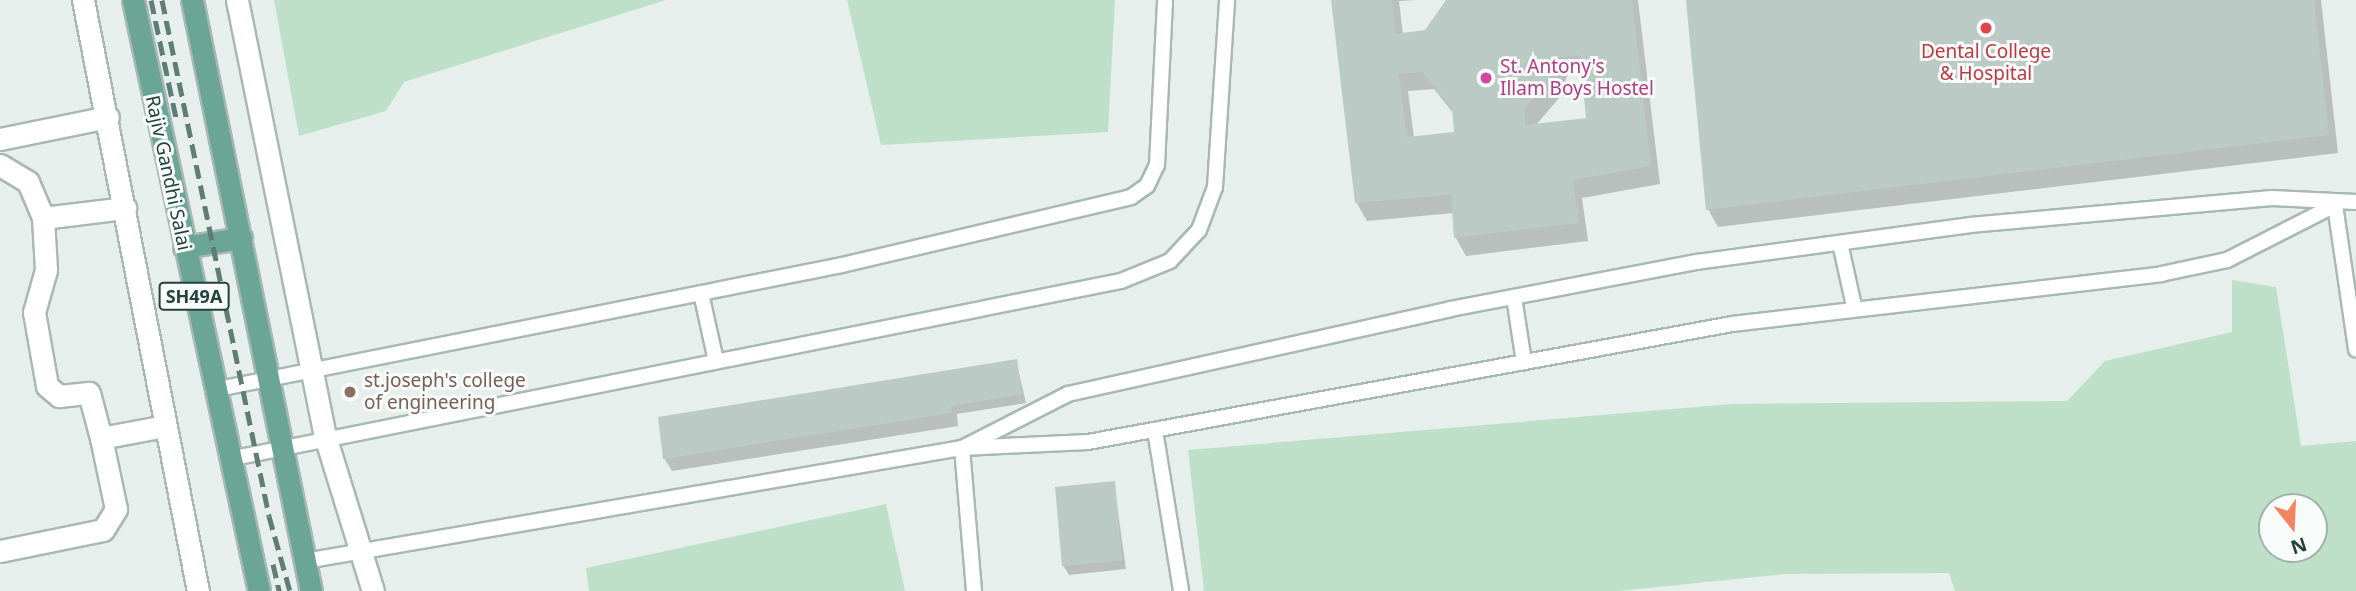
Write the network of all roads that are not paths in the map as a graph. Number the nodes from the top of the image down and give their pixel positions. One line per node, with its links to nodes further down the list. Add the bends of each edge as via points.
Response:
1 (83, 0): 7 (street)
2 (132, 0): 16 (main road, Rajiv Gandhi Salai / SH49A)
3 (192, 0): 14 (main road, SH49A)
4 (237, 0): 23 (street)
5 (1166, 0): 17 (lane, via 1157,165 1147,186 1131,197)
6 (1227, 0): 21 (lane, via 1215,187 1199,230 1170,261 1121,281)
7 (108, 117): 8 (street); 12 (street)
8 (0, 139)
9 (0, 165): 13 (street, via 28,182)
10 (2356, 202): 11 (lane)
11 (2335, 205): 15 (lane, via 2272,198); 19 (lane, via 2227,260 2200,266); 20 (lane)
12 (125, 208): 13 (street); 26 (street)
13 (44, 218): 29 (street, via 46,270 34,312 47,386 59,397 89,393)
14 (242, 238): 16 (main road); 24 (main road, SH49A)
15 (1840, 243): 18 (lane); 19 (lane)
16 (184, 247): 25 (main road, Rajiv Gandhi Salai / SH49A)
17 (701, 293): 21 (lane); 23 (lane)
18 (1514, 297): 22 (lane); 31 (lane, via 1068,394)
19 (1854, 306): 22 (lane)
20 (2356, 349)
21 (716, 361): 28 (lane)
22 (1524, 362): 27 (lane)
23 (310, 369): 24 (lane); 28 (street)
24 (270, 377): 25 (lane); 30 (main road, SH49A)
25 (213, 390): 32 (main road, Rajiv Gandhi Salai / SH49A)
26 (165, 426): 29 (street); 36 (street)
27 (1155, 430): 31 (lane, via 1042,447); 41 (lane)
28 (325, 436): 30 (lane); 33 (street)
29 (101, 438): 34 (street, via 116,509 113,522 103,530)
30 (284, 446): 32 (lane); 35 (main road, SH49A)
31 (962, 448): 33 (lane); 40 (lane)
32 (229, 459): 37 (main road, Rajiv Gandhi Salai / SH49A)
33 (363, 550): 35 (lane); 39 (street)
34 (0, 551)
35 (305, 561): 38 (main road, SH49A)
36 (198, 591)
37 (259, 591)
38 (311, 591)
39 (373, 591)
40 (974, 591)
41 (1181, 591)

